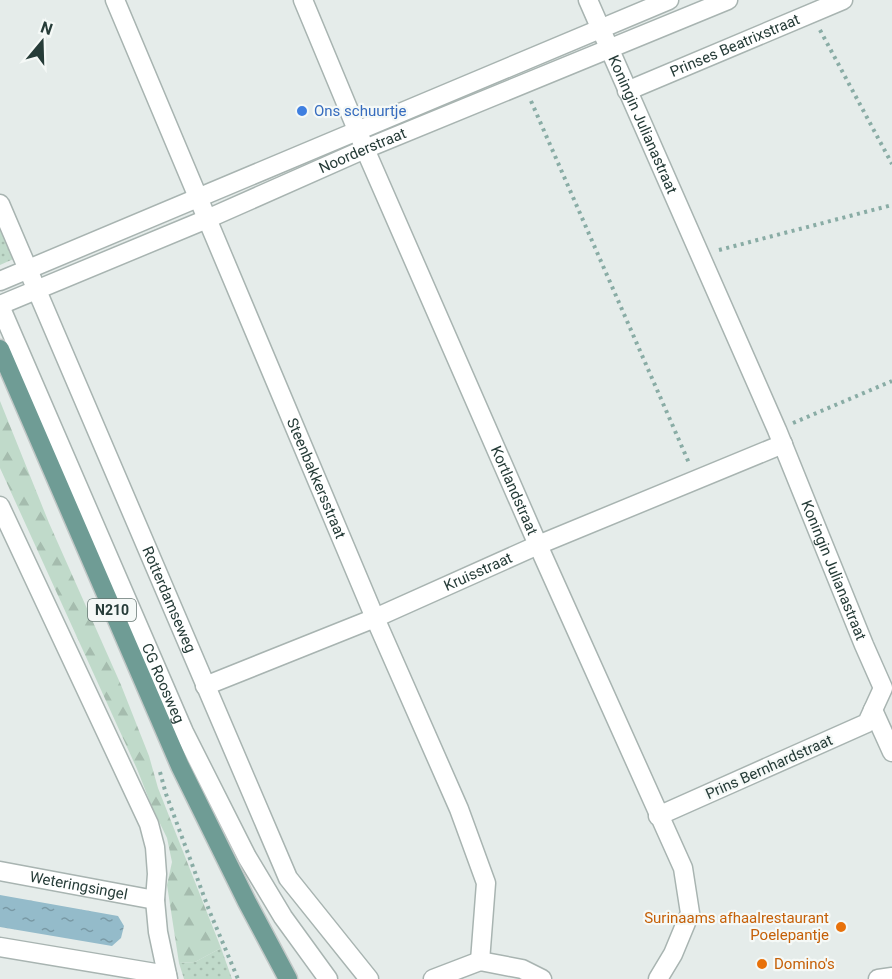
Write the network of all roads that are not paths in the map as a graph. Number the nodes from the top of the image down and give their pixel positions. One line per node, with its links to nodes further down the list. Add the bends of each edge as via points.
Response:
1 (116, 0): 12 (street, Steenbakkersstraat)
2 (303, 0): 10 (street, Kortlandstraat)
3 (588, 0): 7 (street, Koningin Julianastraat)
4 (669, 0): 7 (street, Noorderstraat)
5 (728, 0): 8 (street, Noorderstraat)
6 (843, 0): 9 (street, Prinses Beatrixstraat)
7 (600, 28): 8 (street, Koningin Julianastraat); 10 (street, Noorderstraat)
8 (608, 49): 9 (street, Koningin Julianastraat); 11 (street, Noorderstraat)
9 (627, 91): 20 (street, Koningin Julianastraat)
10 (359, 129): 11 (street, Kortlandstraat); 12 (street, Noorderstraat)
11 (365, 149): 14 (street, Noorderstraat); 23 (street, Kortlandstraat)
12 (199, 197): 14 (street, Steenbakkersstraat); 15 (street, Noorderstraat)
13 (0, 204): 15 (street, Rotterdamseweg)
14 (207, 219): 17 (street, Noorderstraat); 24 (street, Steenbakkersstraat)
15 (29, 269): 16 (street, Noorderstraat); 17 (street, Rotterdamseweg)
16 (0, 281)
17 (38, 290): 18 (street, Noorderstraat); 25 (street, Rotterdamseweg)
18 (0, 306): 21 (street, CG Roosweg)
19 (0, 349): 21 (main road, CG Roosweg / N210)
20 (780, 437): 23 (street, Kruisstraat, via 696,480); 26 (street, Koningin Julianastraat, via 864,645)
21 (53, 450): 36 (main road, CG Roosweg / N210, via 180,766); 37 (street, CG Roosweg, via 242,847 283,917)
22 (0, 506): 31 (street, via 149,824 155,847)
23 (538, 545): 24 (street, Kruisstraat); 29 (street, Kortlandstraat)
24 (375, 618): 25 (street, Kruisstraat); 33 (street, Steenbakkersstraat, via 459,809 486,883)
25 (205, 686): 38 (street, Rotterdamseweg, via 288,878)
26 (888, 686): 27 (street, Koningin Julianastraat)
27 (873, 710): 28 (street); 29 (street, Prins Bernhardstraat, via 867,723)
28 (892, 752)
29 (658, 816): 41 (street, Kortlandstraat, via 683,868 690,913)
30 (0, 871): 31 (street, Weteringsingel)
31 (155, 900): 34 (street)
32 (0, 947): 34 (street)
33 (480, 961): 39 (street); 40 (street, via 522,969)
34 (167, 977)
35 (892, 977): 42 (street)
36 (288, 979)
37 (328, 979)
38 (369, 979)
39 (433, 979)
40 (542, 979)
41 (658, 979)
42 (878, 979)

